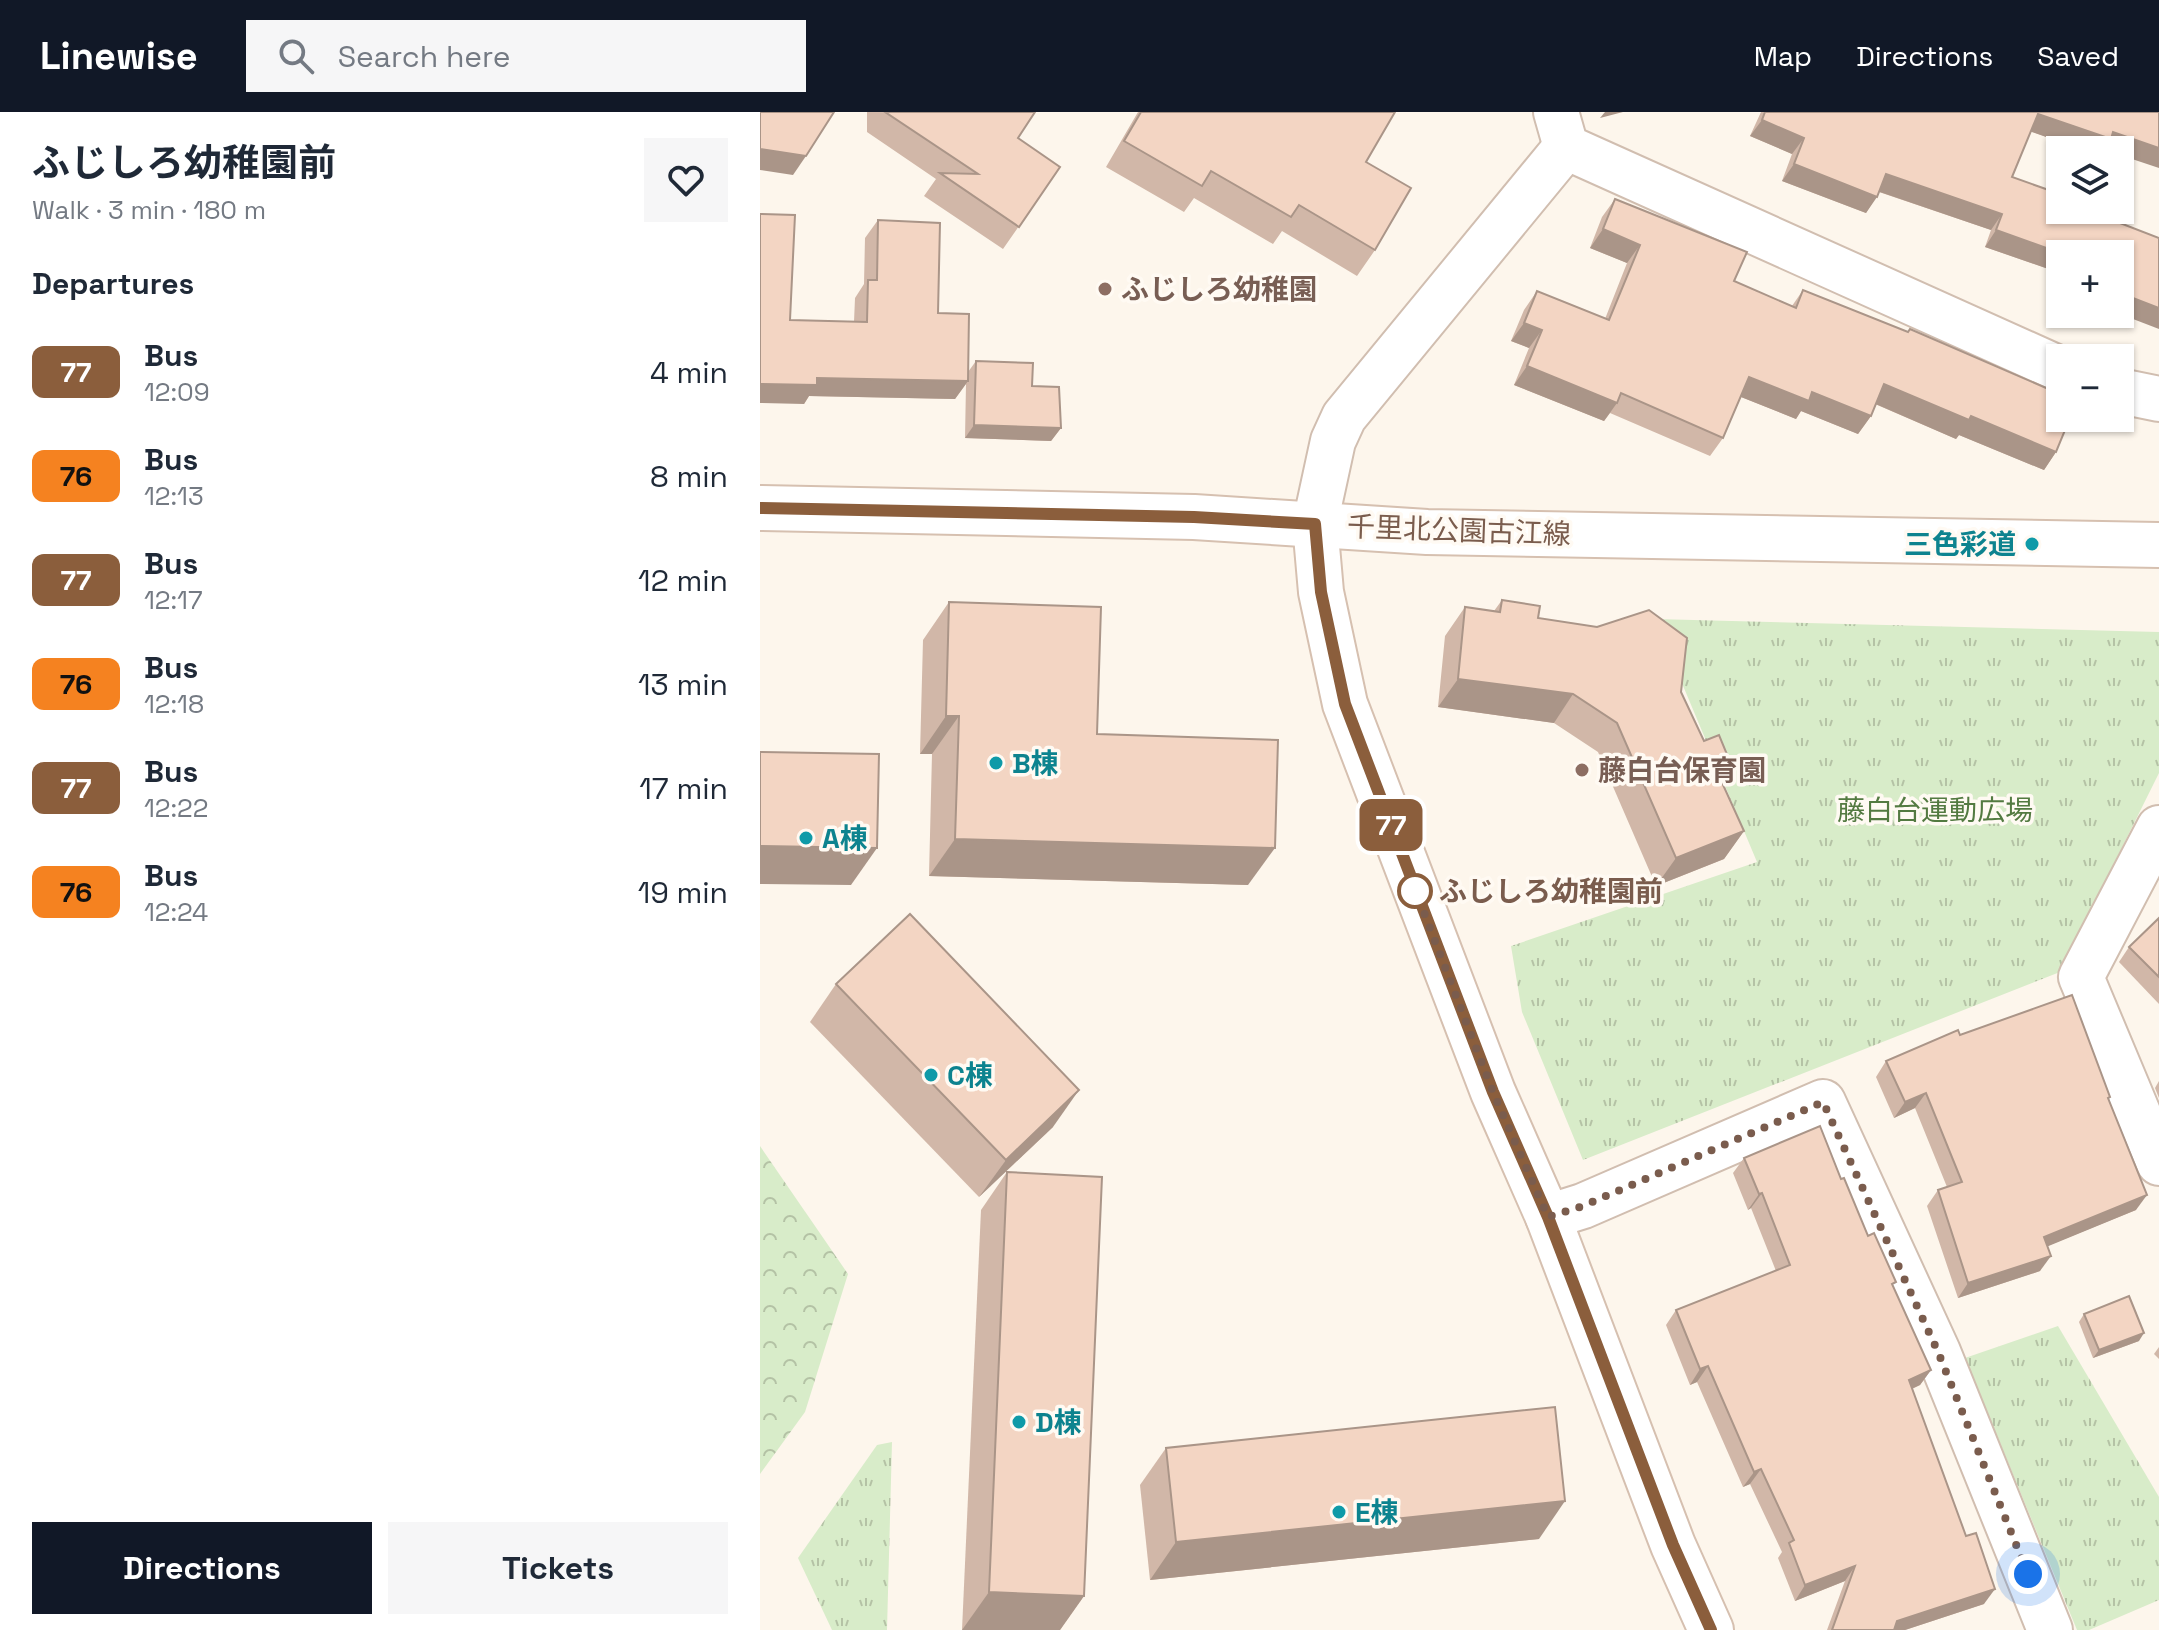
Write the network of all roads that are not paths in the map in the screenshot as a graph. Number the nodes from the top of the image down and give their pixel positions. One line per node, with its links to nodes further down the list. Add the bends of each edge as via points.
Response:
1 (1561, 130): 2 (street); 6 (street, via 1344,417 1333,441)
2 (2046, 362)
3 (2134, 394): 4 (street)
4 (2159, 399)
5 (760, 508): 6 (street, 千里北公園古江線)
6 (1315, 524): 7 (street, 千里北公園古江線, via 1427,532); 10 (street, via 1321,592 1345,704 1493,1092)
7 (2159, 545)
8 (2159, 828): 9 (street, via 2081,977)
9 (2159, 1163)
10 (1548, 1217): 11 (street, via 1673,1545); 12 (street, via 1823,1102 1938,1352)
11 (1711, 1630)
12 (2050, 1630)

